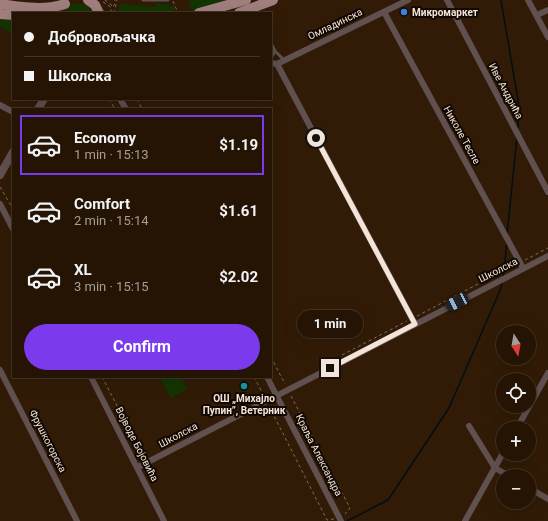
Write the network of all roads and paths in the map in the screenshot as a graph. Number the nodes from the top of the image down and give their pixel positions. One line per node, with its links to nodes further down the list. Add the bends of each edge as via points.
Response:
1 (105, 0): 15 (path)
2 (116, 0): 15 (path, via 117,6)
3 (143, 0): 4 (lane)
4 (168, 0)
5 (173, 0): 21 (path)
6 (246, 0): 22 (main road)
7 (273, 0): 16 (main road)
8 (408, 0): 12 (street, Омладинска)
9 (447, 0): 39 (street, Иве Андрића)
10 (528, 0): 27 (street)
11 (68, 1): 13 (main road, via 52,7 39,8); 18 (main road)
12 (395, 3): 24 (street, Омладинска)
13 (0, 4)
14 (98, 5): 15 (path); 19 (path)
15 (114, 7): 20 (path)
16 (257, 10): 23 (main road)
17 (548, 10): 27 (street)
18 (60, 12)
19 (109, 12)
20 (114, 12)
21 (178, 12)
22 (203, 12)
23 (245, 12)
24 (384, 12): 32 (street, Омладинска); 45 (street, Николе Тесле)
25 (0, 14): 26 (main road)
26 (12, 15)
27 (537, 15): 28 (street)
28 (548, 37)
29 (272, 45): 30 (lane)
30 (275, 51): 31 (lane); 32 (lane)
31 (272, 56)
32 (284, 60): 33 (street, Омладинска)
33 (274, 63): 46 (street)
34 (0, 106): 35 (street)
35 (12, 112)
36 (12, 154): 37 (street)
37 (0, 175)
38 (0, 187): 41 (path)
39 (548, 192)
40 (0, 204): 42 (street)
41 (12, 207)
42 (12, 227)
43 (548, 248): 45 (path)
44 (548, 256): 45 (street, Школска)
45 (522, 265): 46 (street, Школска, via 502,279)
46 (415, 324): 54 (street, Школска)
47 (272, 359): 54 (path)
48 (0, 370): 66 (street, Фрушкогорска)
49 (548, 373): 57 (street)
50 (92, 378): 61 (street, Војводе Бојовића)
51 (103, 378): 60 (path)
52 (255, 378): 56 (path)
53 (268, 378): 55 (street, Краља Александра)
54 (288, 389): 55 (street, Школска); 65 (path, via 350,508)
55 (276, 395): 56 (street, Школска); 65 (street, Краља Александра)
56 (266, 400): 60 (street, Школска); 65 (path, via 326,520)
57 (521, 421)
58 (469, 426): 62 (street)
59 (499, 461): 62 (street)
60 (147, 463): 61 (street, Школска)
61 (138, 467): 67 (street, Војводе Бојовића)
62 (495, 468): 68 (street)
63 (536, 492): 64 (street)
64 (548, 499)
65 (341, 520)
66 (78, 521)
67 (164, 521)
68 (465, 521)

